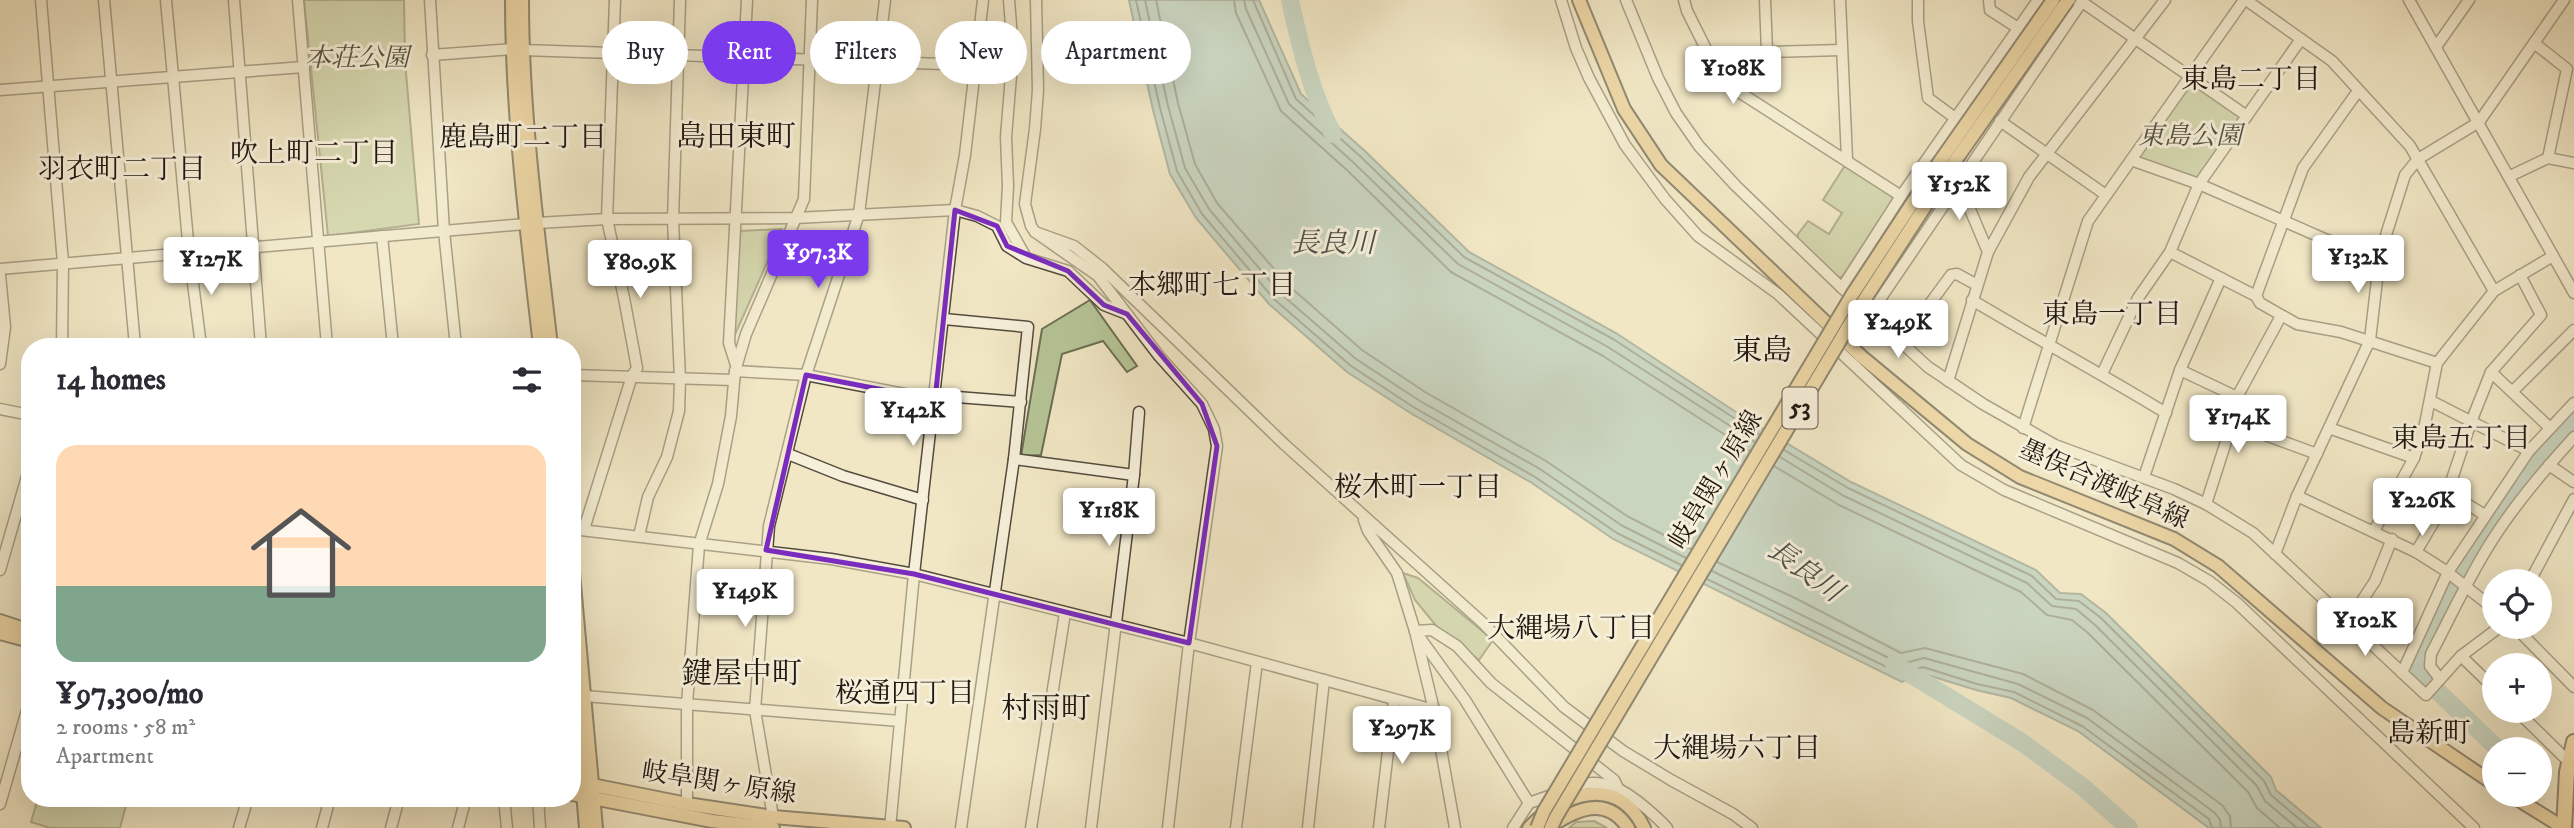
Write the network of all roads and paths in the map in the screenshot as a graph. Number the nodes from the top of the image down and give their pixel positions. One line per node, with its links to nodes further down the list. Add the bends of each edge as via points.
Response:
1 (41, 0): 62 (street)
2 (104, 0): 56 (street)
3 (166, 0): 54 (street)
4 (234, 0): 53 (street)
5 (298, 0): 51 (street)
6 (430, 0): 48 (street)
7 (512, 0): 45 (main road)
8 (522, 0): 45 (main road)
9 (615, 0): 34 (street)
10 (680, 0): 35 (street)
11 (747, 0): 36 (street)
12 (813, 0): 37 (street)
13 (885, 0): 38 (street)
14 (983, 0): 39 (street)
15 (1009, 0): 98 (street, via 1013,51 1006,136 1006,222)
16 (1036, 0): 89 (street, via 1038,90 1025,204)
17 (1561, 0): 259 (street, via 1585,68 1625,145 1698,236 1778,294 1961,465 2004,490 2158,553 2209,581)
18 (1579, 0): 218 (main road, 墨俣合渡岐阜線, via 1624,109 1661,165 1862,357 1967,444 2020,477 2174,539 2218,566 2382,708)
19 (1626, 0): 106 (street, via 1658,78 1699,146)
20 (1684, 0): 71 (street, via 1722,81)
21 (1765, 0): 46 (street, via 1767,52)
22 (1840, 0): 46 (street)
23 (1918, 0): 66 (street, via 1928,99)
24 (1989, 0): 40 (street, via 1990,10)
25 (2038, 0): 40 (street)
26 (2053, 0): 253 (main road, 岐阜関ヶ原線 / 53, bridge, via 1852,295)
27 (2068, 0): 254 (main road, 岐阜関ヶ原線 / 53, bridge, via 1863,302)
28 (2165, 0): 42 (street)
29 (2245, 0): 41 (street); 55 (street)
30 (2409, 0): 44 (street)
31 (2469, 0): 44 (street)
32 (2564, 0): 43 (street)
33 (2083, 1): 42 (street); 67 (street)
34 (615, 21)
35 (679, 21)
36 (746, 21)
37 (812, 21)
38 (883, 21)
39 (980, 21)
40 (2018, 28): 66 (street)
41 (2301, 39): 64 (street, via 2332,61); 65 (street)
42 (2136, 40): 55 (street); 69 (street)
43 (2534, 43): 52 (street); 68 (street)
44 (2436, 47): 68 (street)
45 (517, 49): 47 (street); 48 (street); 87 (main road)
46 (1841, 50): 71 (street)
47 (602, 53)
48 (432, 55): 88 (street)
49 (796, 60): 50 (street)
50 (810, 60): 83 (street, via 804,199)
51 (303, 67): 53 (street); 91 (street)
52 (2571, 70): 70 (street)
53 (240, 72): 54 (street); 92 (street)
54 (173, 77): 56 (street); 93 (street)
55 (2189, 77): 65 (street); 73 (street)
56 (112, 81): 62 (street); 99 (street)
57 (613, 84): 84 (street)
58 (677, 84): 86 (street)
59 (744, 84): 82 (street)
60 (876, 84): 81 (street)
61 (972, 84): 80 (street)
62 (48, 86): 63 (street); 100 (street)
63 (0, 90)
64 (2358, 91): 72 (street); 85 (street, via 2303,168)
65 (2247, 116): 77 (street)
66 (1955, 118): 79 (street)
67 (2000, 121): 69 (street); 76 (street)
68 (2479, 122): 72 (street); 75 (street)
69 (2046, 154): 78 (street); 94 (street)
70 (2548, 158): 74 (street); 75 (street)
71 (1847, 159): 79 (street)
72 (2418, 159): 96 (street, via 2405,175); 107 (street)
73 (2131, 160): 77 (street); 78 (street)
74 (2574, 163)
75 (2510, 176): 97 (street)
76 (1958, 181): 94 (street); 112 (street)
77 (2199, 184): 85 (street); 95 (street)
78 (2106, 195): 127 (street, via 2088,221)
79 (1901, 196): 106 (street)
80 (955, 210): 81 (street); 98 (street, via 997,226 1007,246); 114 (street)
81 (859, 214): 83 (street); 135 (street)
82 (736, 218): 83 (street); 86 (street); 131 (street, via 729,343)
83 (795, 218): 131 (street, via 757,304)
84 (607, 219): 86 (street); 87 (street); 136 (street, via 637,368)
85 (2284, 219): 96 (street, via 2327,240); 109 (street)
86 (673, 220): 137 (street)
87 (531, 223): 88 (street); 123 (main road); 124 (main road)
88 (444, 231): 90 (street); 122 (street)
89 (1035, 232): 111 (street, via 1098,276); 170 (street, via 1074,246 1102,268)
90 (382, 236): 91 (street); 121 (street)
91 (318, 241): 92 (street); 120 (street)
92 (253, 246): 93 (street); 119 (street)
93 (189, 252): 99 (street); 118 (street)
94 (1989, 252): 105 (street)
95 (2170, 252): 104 (street); 133 (street, via 2138,298)
96 (2379, 254): 125 (street)
97 (2553, 256): 103 (street); 108 (street)
98 (1026, 257): 111 (street, via 1068,271 1104,306)
99 (127, 258): 100 (street); 117 (street)
100 (63, 264): 101 (street); 116 (street)
101 (0, 269)
102 (0, 275): 129 (street, via 5,327)
103 (2520, 275): 107 (street); 132 (street, via 2542,315)
104 (2221, 278): 109 (street); 130 (street)
105 (1977, 285): 110 (street); 126 (street, via 1951,275)
106 (1842, 288): 112 (street)
107 (2494, 291): 128 (street)
108 (2574, 293)
109 (2256, 296): 113 (street)
110 (1972, 300): 127 (street); 138 (street)
111 (1127, 314): 198 (street, via 1202,404 1214,429 1217,446)
112 (1870, 314): 126 (street)
113 (2281, 316): 125 (street, via 2297,324); 140 (street)
114 (944, 319): 141 (street); 143 (street, via 1028,327)
115 (2574, 330): 139 (street)
116 (62, 338)
117 (134, 338)
118 (200, 338)
119 (260, 338)
120 (326, 338)
121 (392, 338)
122 (455, 338)
123 (539, 338)
124 (550, 338)
125 (2370, 340): 128 (street); 152 (street)
126 (1901, 343): 138 (street)
127 (2048, 345): 133 (street); 151 (street)
128 (2437, 363): 142 (street)
129 (0, 364)
130 (2180, 370): 140 (street); 148 (street)
131 (735, 372): 135 (street); 137 (street); 177 (street, via 718,484)
132 (2491, 372): 139 (street); 149 (street)
133 (2102, 374): 148 (street)
134 (581, 375): 136 (street)
135 (807, 375): 141 (street); 156 (street)
136 (632, 376): 137 (street); 173 (street)
137 (680, 379): 175 (street, via 679,411 667,457 648,497)
138 (1948, 381): 151 (street)
139 (2513, 391): 153 (street)
140 (2237, 397): 150 (street)
141 (935, 400): 143 (street, via 944,396); 168 (street)
142 (2431, 401): 149 (street); 158 (street)
143 (1021, 402): 159 (street)
144 (2574, 403): 153 (street)
145 (0, 409): 147 (street)
146 (1139, 412): 161 (street)
147 (21, 413)
148 (2165, 413): 162 (street)
149 (2471, 422): 155 (street); 164 (street)
150 (2232, 423): 157 (street); 169 (street)
151 (2023, 428): 162 (street, via 2055,445)
152 (2329, 428): 157 (street); 158 (street)
153 (2550, 428): 155 (street)
154 (2574, 437): 160 (street)
155 (2529, 451): 171 (street)
156 (788, 454): 168 (street); 178 (street)
157 (2317, 454): 165 (street)
158 (2414, 458): 174 (street)
159 (1014, 459): 161 (street); 186 (street)
160 (2549, 465): 163 (street); 185 (street, via 2493,538)
161 (1133, 475): 191 (street)
162 (2144, 477): 169 (street)
163 (2574, 482)
164 (2447, 492): 171 (street); 179 (street)
165 (2297, 496): 174 (street); 180 (street)
166 (21, 497): 182 (street)
167 (2574, 499): 181 (street)
168 (923, 500): 183 (street)
169 (2206, 505): 180 (street, via 2253,533)
170 (1363, 516): 193 (street, via 1397,573); 258 (street, via 1483,623 1564,707 1623,751)
171 (2485, 516): 184 (street)
172 (581, 529): 173 (street)
173 (584, 529): 175 (street)
174 (2374, 531): 176 (street)
175 (639, 536): 177 (street)
176 (2392, 539): 179 (street); 190 (street, via 2375,581)
177 (699, 545): 178 (street); 209 (street)
178 (766, 550): 183 (street); 210 (street)
179 (2416, 552): 184 (street)
180 (2275, 554): 190 (street)
181 (2536, 569)
182 (0, 570)
183 (914, 574): 186 (street); 212 (street)
184 (2450, 574): 185 (street); 202 (street)
185 (2465, 586): 187 (street); 205 (street, via 2431,654 2430,666)
186 (995, 596): 188 (street); 243 (street)
187 (2482, 599)
188 (1065, 613): 191 (street); 244 (street)
189 (0, 621): 192 (main road)
190 (2348, 622): 202 (street)
191 (1114, 624): 198 (street); 245 (street)
192 (21, 628)
193 (1415, 631): 211 (street); 219 (street, via 1432,630 1457,646 1491,683 1614,780); 221 (street, via 1465,700)
194 (0, 633): 195 (main road)
195 (21, 639)
196 (2484, 639): 199 (street)
197 (2527, 639): 206 (street)
198 (1189, 643): 201 (street); 246 (street)
199 (2461, 656): 203 (street); 205 (street)
200 (581, 662): 207 (main road)
201 (1257, 662): 204 (street); 247 (street)
202 (2402, 673): 205 (street, via 2426,695)
203 (2482, 676)
204 (1324, 680): 208 (street); 248 (street)
205 (2440, 680)
206 (2574, 687)
207 (584, 696): 209 (street); 220 (main road)
208 (1394, 699): 211 (street); 249 (street)
209 (687, 704): 210 (street); 223 (street)
210 (755, 710): 212 (street); 231 (street)
211 (1434, 710): 250 (street)
212 (900, 721): 233 (street)
213 (2529, 723): 216 (street)
214 (21, 731): 222 (street)
215 (2574, 742): 216 (highway)
216 (2569, 762): 260 (highway)
217 (581, 767): 220 (main road)
218 (2482, 776)
219 (1618, 788): 221 (street, via 1582,784); 257 (street)
220 (583, 790): 223 (main road, 岐阜関ヶ原線); 232 (main road, 岐阜関ヶ原線); 240 (main road); 241 (main road)
221 (1529, 803): 251 (street)
222 (0, 804)
223 (687, 804): 231 (main road, 岐阜関ヶ原線)
224 (245, 807): 234 (street)
225 (328, 807): 235 (street)
226 (397, 807): 236 (street)
227 (464, 807): 237 (street)
228 (505, 807): 238 (street)
229 (539, 807): 239 (street)
230 (2530, 807): 260 (main road)
231 (773, 822): 232 (main road, 岐阜関ヶ原線); 233 (main road, 岐阜関ヶ原線)
232 (711, 825)
233 (890, 827): 242 (main road, 岐阜関ヶ原線)
234 (239, 828)
235 (322, 828)
236 (391, 828)
237 (458, 828)
238 (507, 828)
239 (540, 828)
240 (586, 828)
241 (596, 828)
242 (905, 828)
243 (961, 828)
244 (1031, 828)
245 (1091, 828)
246 (1168, 828)
247 (1236, 828)
248 (1308, 828)
249 (1379, 828)
250 (1455, 828)
251 (1513, 828)
252 (1529, 828): 256 (main road, via 1561,803 1590,793 1619,800)
253 (1538, 828)
254 (1549, 828): 255 (main road, 岐阜関ヶ原線 / 53, via 1582,808 1600,808)
255 (1628, 828)
256 (1644, 828)
257 (1667, 828)
258 (1752, 828)
259 (2474, 828)
260 (2564, 828)

